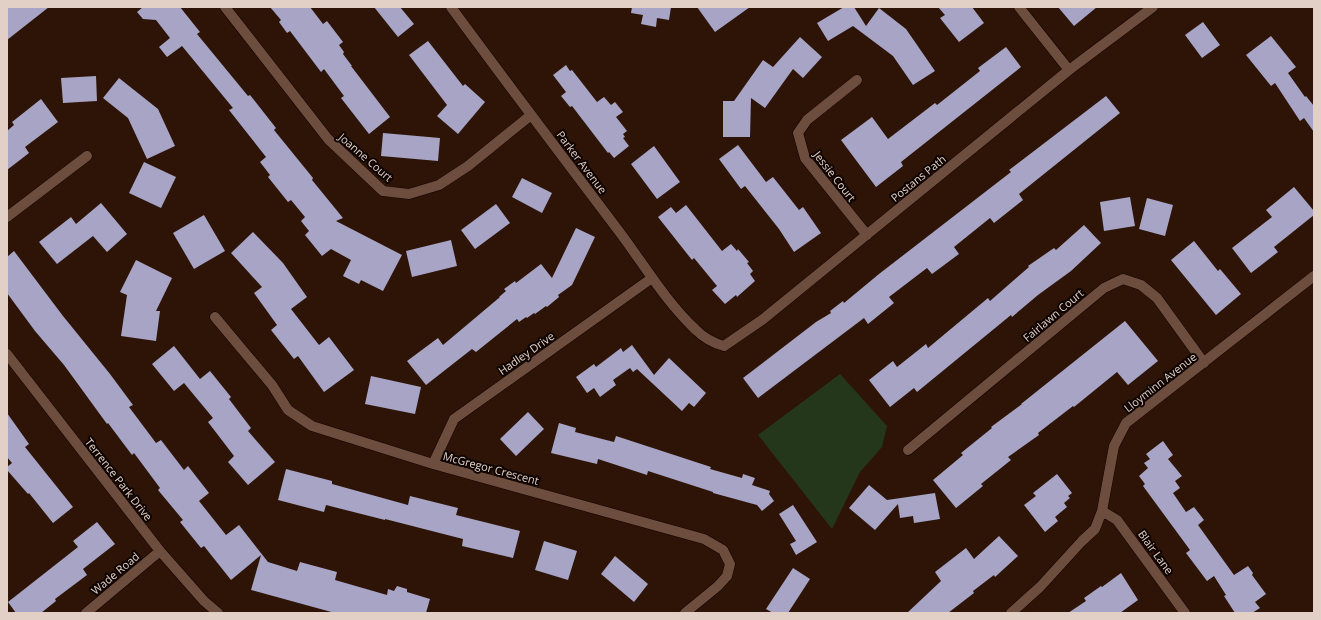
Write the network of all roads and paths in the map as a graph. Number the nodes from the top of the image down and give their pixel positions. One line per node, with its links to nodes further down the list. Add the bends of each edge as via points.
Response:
1 (225, 7): 7 (street, Joanne Court, via 328,139 383,191 409,194 439,185 468,166)
2 (451, 7): 7 (street, Parker Avenue)
3 (1019, 7): 5 (street)
4 (1153, 7): 5 (street, Postans Path)
5 (1069, 70): 10 (street, Postans Path)
6 (857, 80): 10 (street, Jessie Court, via 807,120 798,133 805,158)
7 (531, 115): 12 (street, Parker Avenue)
8 (87, 156): 9 (street)
9 (7, 217)
10 (867, 236): 14 (street, Postans Path, via 762,320 724,346 711,342)
11 (1314, 276): 16 (street, Lloyminn Avenue)
12 (652, 278): 14 (street, Parker Avenue); 18 (street, Hadley Drive, via 454,419)
13 (215, 317): 18 (street, McGregor Crescent, via 272,385 288,410 312,426)
14 (696, 330)
15 (7, 354): 20 (street, Terrence Park Drive)
16 (1204, 363): 17 (street, Fairlawn Court, via 1157,298 1141,284 1123,279 1104,288); 19 (street, Lloyminn Avenue, via 1126,423 1114,446)
17 (908, 450)
18 (433, 464): 23 (street, McGregor Crescent, via 704,539 723,550 730,564 726,576 718,586)
19 (1102, 511): 24 (street, Lloyminn Avenue, via 1096,529); 25 (street, Blair Lane, via 1117,520)
20 (160, 551): 21 (street, Wade Road); 22 (street, Terrence Park Drive, via 204,601)
21 (86, 613)
22 (218, 613)
23 (684, 613)
24 (1011, 613)
25 (1186, 613)

